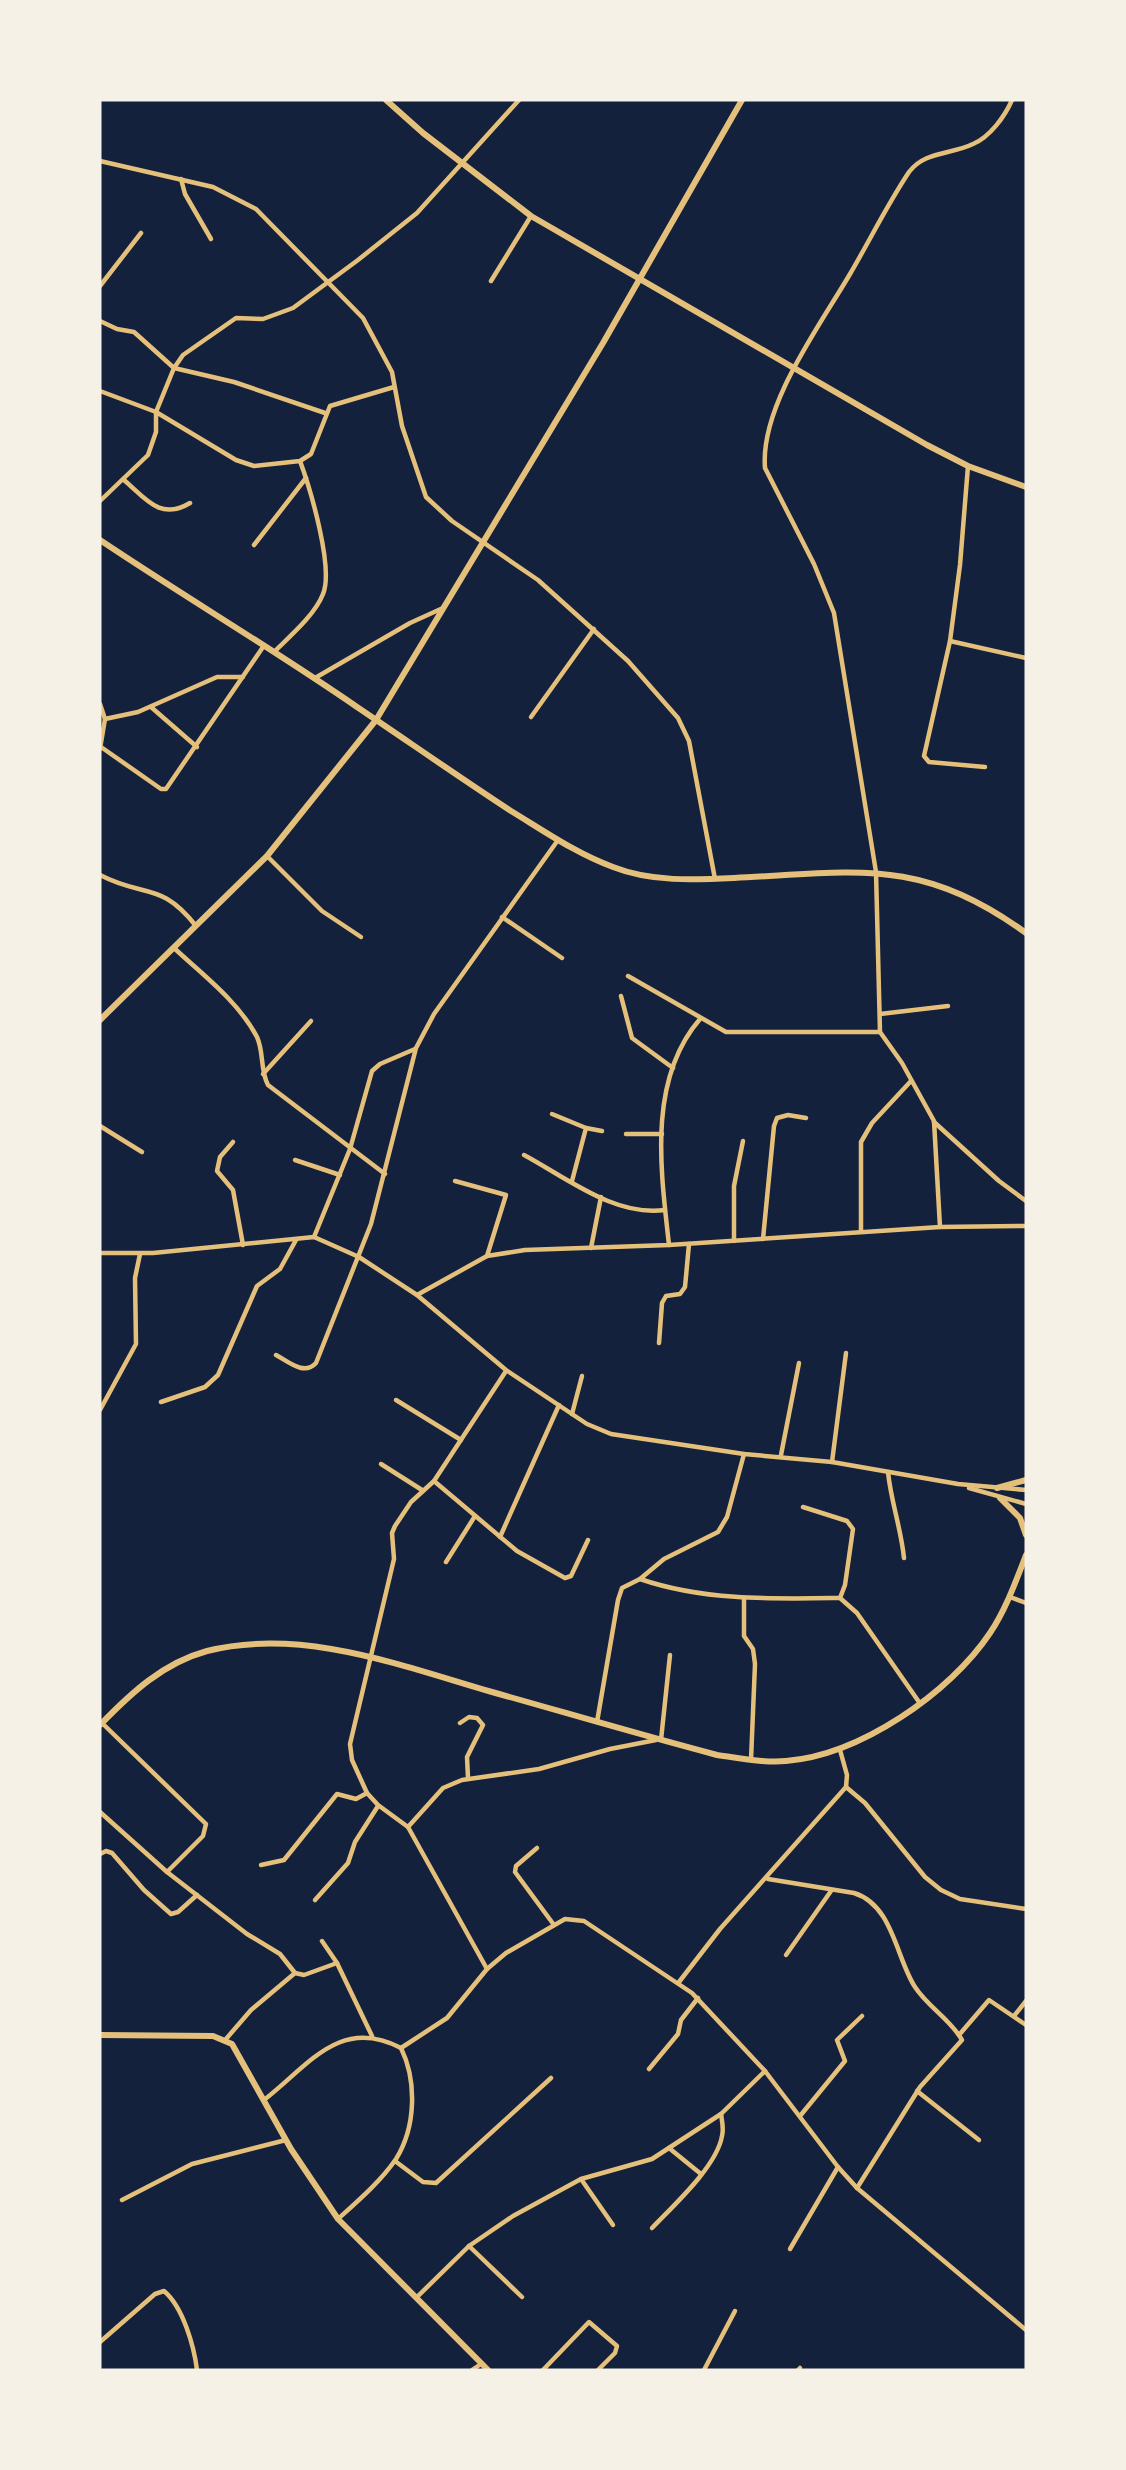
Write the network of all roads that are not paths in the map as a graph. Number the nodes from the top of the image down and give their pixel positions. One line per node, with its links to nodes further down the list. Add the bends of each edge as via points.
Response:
1 (386, 100): 6 (street)
2 (519, 100): 6 (street)
3 (742, 100): 11 (street)
4 (1012, 100): 17 (street, via 975,144 914,165)
5 (100, 161): 7 (street)
6 (463, 165): 8 (street); 12 (street, via 417,213)
7 (180, 178): 10 (street); 12 (street, via 213,187 256,209)
8 (531, 216): 11 (street); 13 (street)
9 (141, 233): 14 (street)
10 (211, 239)
11 (641, 278): 17 (street); 30 (street)
12 (329, 281): 16 (street, via 281,314 236,318 183,355); 18 (street, via 376,338)
13 (491, 281)
14 (100, 286)
15 (100, 321): 16 (street, via 135,332)
16 (174, 368): 20 (street); 21 (street, via 234,382)
17 (795, 370): 23 (street); 50 (street, via 767,434 765,468 834,613)
18 (394, 387): 21 (street, via 338,402); 30 (street, via 426,497)
19 (100, 391): 20 (street)
20 (156, 412): 22 (street, via 246,464); 25 (street, via 156,432 148,455)
21 (325, 413): 22 (street, via 314,450)
22 (300, 461): 24 (street)
23 (968, 466): 26 (street); 34 (street)
24 (306, 477): 31 (street); 36 (street, via 325,565 324,590 319,602)
25 (124, 480): 27 (street); 28 (street, via 157,510 172,511)
26 (1026, 486)
27 (100, 501)
28 (190, 503)
29 (100, 540): 35 (street)
30 (485, 542): 32 (street); 33 (street)
31 (254, 545)
32 (445, 608): 39 (street); 44 (street)
33 (594, 629): 42 (street); 52 (street, via 678,718 689,741)
34 (950, 641): 37 (street); 47 (street, via 924,756 929,762)
35 (263, 647): 36 (street); 38 (street)
36 (274, 652): 39 (street)
37 (1026, 658)
38 (243, 677): 41 (street, via 217,677); 45 (street)
39 (315, 678): 44 (street)
40 (100, 704): 43 (street)
41 (151, 707): 43 (street); 45 (street)
42 (531, 717)
43 (105, 719): 46 (street)
44 (376, 720): 48 (street); 49 (street)
45 (197, 747): 46 (street, via 164,789)
46 (100, 748)
47 (985, 767)
48 (558, 841): 52 (street, via 615,868 674,879); 53 (street)
49 (267, 856): 54 (street); 56 (street, via 322,911)
50 (876, 872): 52 (street); 55 (street, via 945,885); 62 (street)
51 (100, 875): 54 (street, via 121,885 160,892 174,900)
52 (715, 879)
53 (502, 917): 58 (street); 67 (street, via 434,1014)
54 (196, 926): 57 (street)
55 (1026, 933)
56 (360, 937)
57 (174, 948): 64 (street); 69 (street, via 244,1016 258,1040)
58 (562, 958)
59 (628, 976): 63 (street)
60 (621, 996): 68 (street, via 632,1038)
61 (948, 1006): 62 (street)
62 (880, 1014): 66 (street)
63 (700, 1019): 66 (street, via 726,1032 748,1034); 68 (street, via 682,1044)
64 (100, 1020)
65 (311, 1021): 69 (street)
66 (880, 1032): 70 (street)
67 (416, 1048): 81 (street, via 372,1071); 85 (street)
68 (673, 1068): 78 (street)
69 (262, 1075): 81 (street, via 280,1097)
70 (911, 1081): 73 (street); 94 (street, via 861,1142)
71 (552, 1114): 75 (street)
72 (806, 1118): 96 (street, via 788,1115 777,1118 774,1126)
73 (934, 1121): 90 (street); 93 (street)
74 (100, 1126): 82 (street)
75 (586, 1128): 76 (street); 88 (street)
76 (602, 1131)
77 (626, 1134): 78 (street)
78 (662, 1134): 91 (street)
79 (743, 1141): 98 (street, via 734,1186)
80 (233, 1142): 100 (street, via 220,1157 217,1171 233,1190)
81 (350, 1149): 85 (street); 86 (street)
82 (142, 1152)
83 (524, 1155): 88 (street)
84 (295, 1160): 86 (street)
85 (385, 1174): 106 (street)
86 (340, 1175): 95 (street)
87 (455, 1181): 105 (street, via 506,1195)
88 (572, 1181): 89 (street)
89 (601, 1197): 91 (street, via 646,1213); 102 (street)
90 (1026, 1201)
91 (665, 1210): 101 (street)
92 (1026, 1226): 93 (street)
93 (940, 1227): 94 (street)
94 (860, 1231): 96 (street)
95 (314, 1237): 97 (street); 106 (street)
96 (763, 1239): 98 (street)
97 (296, 1240): 100 (street); 115 (street, via 280,1269 257,1286 218,1375 205,1387)
98 (734, 1241): 99 (street)
99 (689, 1244): 101 (street); 108 (street, via 685,1287 662,1303)
100 (243, 1245): 104 (street)
101 (668, 1245): 102 (street)
102 (591, 1248): 105 (street)
103 (100, 1253): 104 (street)
104 (140, 1254): 117 (street, via 135,1278 136,1344)
105 (487, 1256): 107 (street)
106 (359, 1257): 107 (street); 110 (street, via 311,1369)
107 (416, 1295): 112 (street)
108 (659, 1343)
109 (846, 1353): 122 (street)
110 (276, 1356)
111 (799, 1363): 121 (street)
112 (506, 1370): 116 (street); 119 (street)
113 (582, 1376): 118 (street)
114 (396, 1400): 119 (street)
115 (161, 1402)
116 (559, 1405): 118 (street); 136 (street)
117 (100, 1410)
118 (572, 1414): 120 (street, via 611,1434)
119 (461, 1440): 126 (street)
120 (744, 1454): 121 (street); 141 (street, via 723,1526 711,1538 664,1559)
121 (781, 1455): 122 (street)
122 (832, 1462): 124 (street)
123 (381, 1464): 129 (street)
124 (888, 1472): 127 (street); 138 (street)
125 (1026, 1480): 128 (street)
126 (434, 1481): 129 (street); 134 (street)
127 (958, 1484): 128 (street); 131 (street)
128 (997, 1488): 130 (street)
129 (422, 1490): 147 (street, via 392,1533 394,1559)
130 (1026, 1490)
131 (1000, 1497): 132 (street); 135 (street, via 1020,1518)
132 (1026, 1504)
133 (803, 1507): 144 (street, via 847,1521 853,1529)
134 (475, 1516): 136 (street); 140 (street)
135 (1026, 1535)
136 (500, 1537): 137 (street, via 565,1578 571,1576)
137 (588, 1540)
138 (904, 1558)
139 (1025, 1558): 142 (street)
140 (446, 1562)
141 (640, 1579): 143 (street, via 663,1587); 149 (street, via 622,1588 618,1600)
142 (1010, 1597): 145 (street); 148 (street, via 968,1662)
143 (744, 1598): 144 (street); 154 (street, via 744,1636 753,1649 755,1664)
144 (840, 1598): 148 (street, via 857,1613)
145 (1026, 1603)
146 (670, 1655): 152 (street)
147 (370, 1657): 149 (street); 151 (street, via 263,1643 205,1652 171,1664); 157 (street, via 350,1744)
148 (919, 1702): 153 (street)
149 (597, 1722): 152 (street)
150 (460, 1723): 155 (street, via 469,1717 483,1725 467,1757)
151 (101, 1724): 164 (street, via 206,1824 203,1836)
152 (659, 1740): 154 (street); 155 (street, via 539,1769)
153 (840, 1750): 154 (street, via 786,1761); 156 (street)
154 (751, 1760)
155 (468, 1778): 160 (street, via 443,1788)
156 (846, 1787): 165 (street); 169 (street, via 941,1890 960,1899)
157 (367, 1793): 158 (street); 163 (street, via 356,1799 337,1794 285,1860)
158 (378, 1805): 160 (street); 168 (street, via 348,1863)
159 (100, 1812): 164 (street)
160 (408, 1827): 174 (street)
161 (537, 1848): 170 (street, via 514,1872)
162 (100, 1854): 167 (street, via 112,1853 171,1914)
163 (261, 1865)
164 (167, 1872): 167 (street)
165 (768, 1879): 166 (street); 176 (street, via 720,1929)
166 (831, 1891): 172 (street); 183 (street, via 860,1895 873,1905 895,1938 913,1985)
167 (197, 1895): 175 (street, via 279,1954)
168 (315, 1899)
169 (1026, 1909)
170 (554, 1925): 174 (street); 176 (street, via 565,1920 584,1921)
171 (322, 1941): 173 (street)
172 (786, 1955)
173 (337, 1963): 175 (street, via 304,1975); 184 (street)
174 (487, 1969): 186 (street, via 447,2018)
175 (295, 1973): 185 (street, via 251,2010)
176 (680, 1982): 177 (street)
177 (698, 1998): 187 (street, via 681,2020 676,2037); 188 (street)
178 (1026, 2001): 180 (street)
179 (862, 2016): 193 (street, via 837,2040 845,2061)
180 (1014, 2016): 181 (street); 183 (street, via 989,2000)
181 (1026, 2025)
182 (100, 2035): 185 (street)
183 (959, 2035): 190 (street, via 960,2045)
184 (372, 2037): 186 (street); 191 (street, via 339,2040)
185 (226, 2039): 191 (street)
186 (401, 2048): 197 (street, via 410,2068 412,2091 408,2127)
187 (649, 2069)
188 (765, 2071): 192 (street); 193 (street)
189 (551, 2078): 197 (street, via 436,2183 423,2182)
190 (918, 2091): 195 (street); 201 (street)
191 (264, 2100): 194 (street)
192 (721, 2115): 196 (street); 199 (street, via 721,2142)
193 (800, 2116): 198 (street)
194 (286, 2140): 202 (street, via 192,2165); 203 (street)
195 (979, 2140)
196 (669, 2148): 199 (street); 200 (street, via 652,2159)
197 (395, 2161): 203 (street)
198 (838, 2167): 201 (street); 207 (street)
199 (701, 2174): 205 (street)
200 (581, 2179): 204 (street); 206 (street)
201 (857, 2188): 211 (street)
202 (122, 2200)
203 (338, 2219): 209 (street)
204 (613, 2225)
205 (652, 2228)
206 (469, 2246): 208 (street); 209 (street)
207 (790, 2249)
208 (522, 2297)
209 (415, 2298): 213 (street)
210 (736, 2311): 219 (street)
211 (1026, 2330)
212 (100, 2342): 214 (street, via 164,2291 188,2334)
213 (481, 2364): 215 (street); 216 (street)
214 (197, 2370)
215 (472, 2370)
216 (488, 2370)
217 (543, 2370): 218 (street, via 589,2322 617,2346)
218 (598, 2370)
219 (704, 2370)

